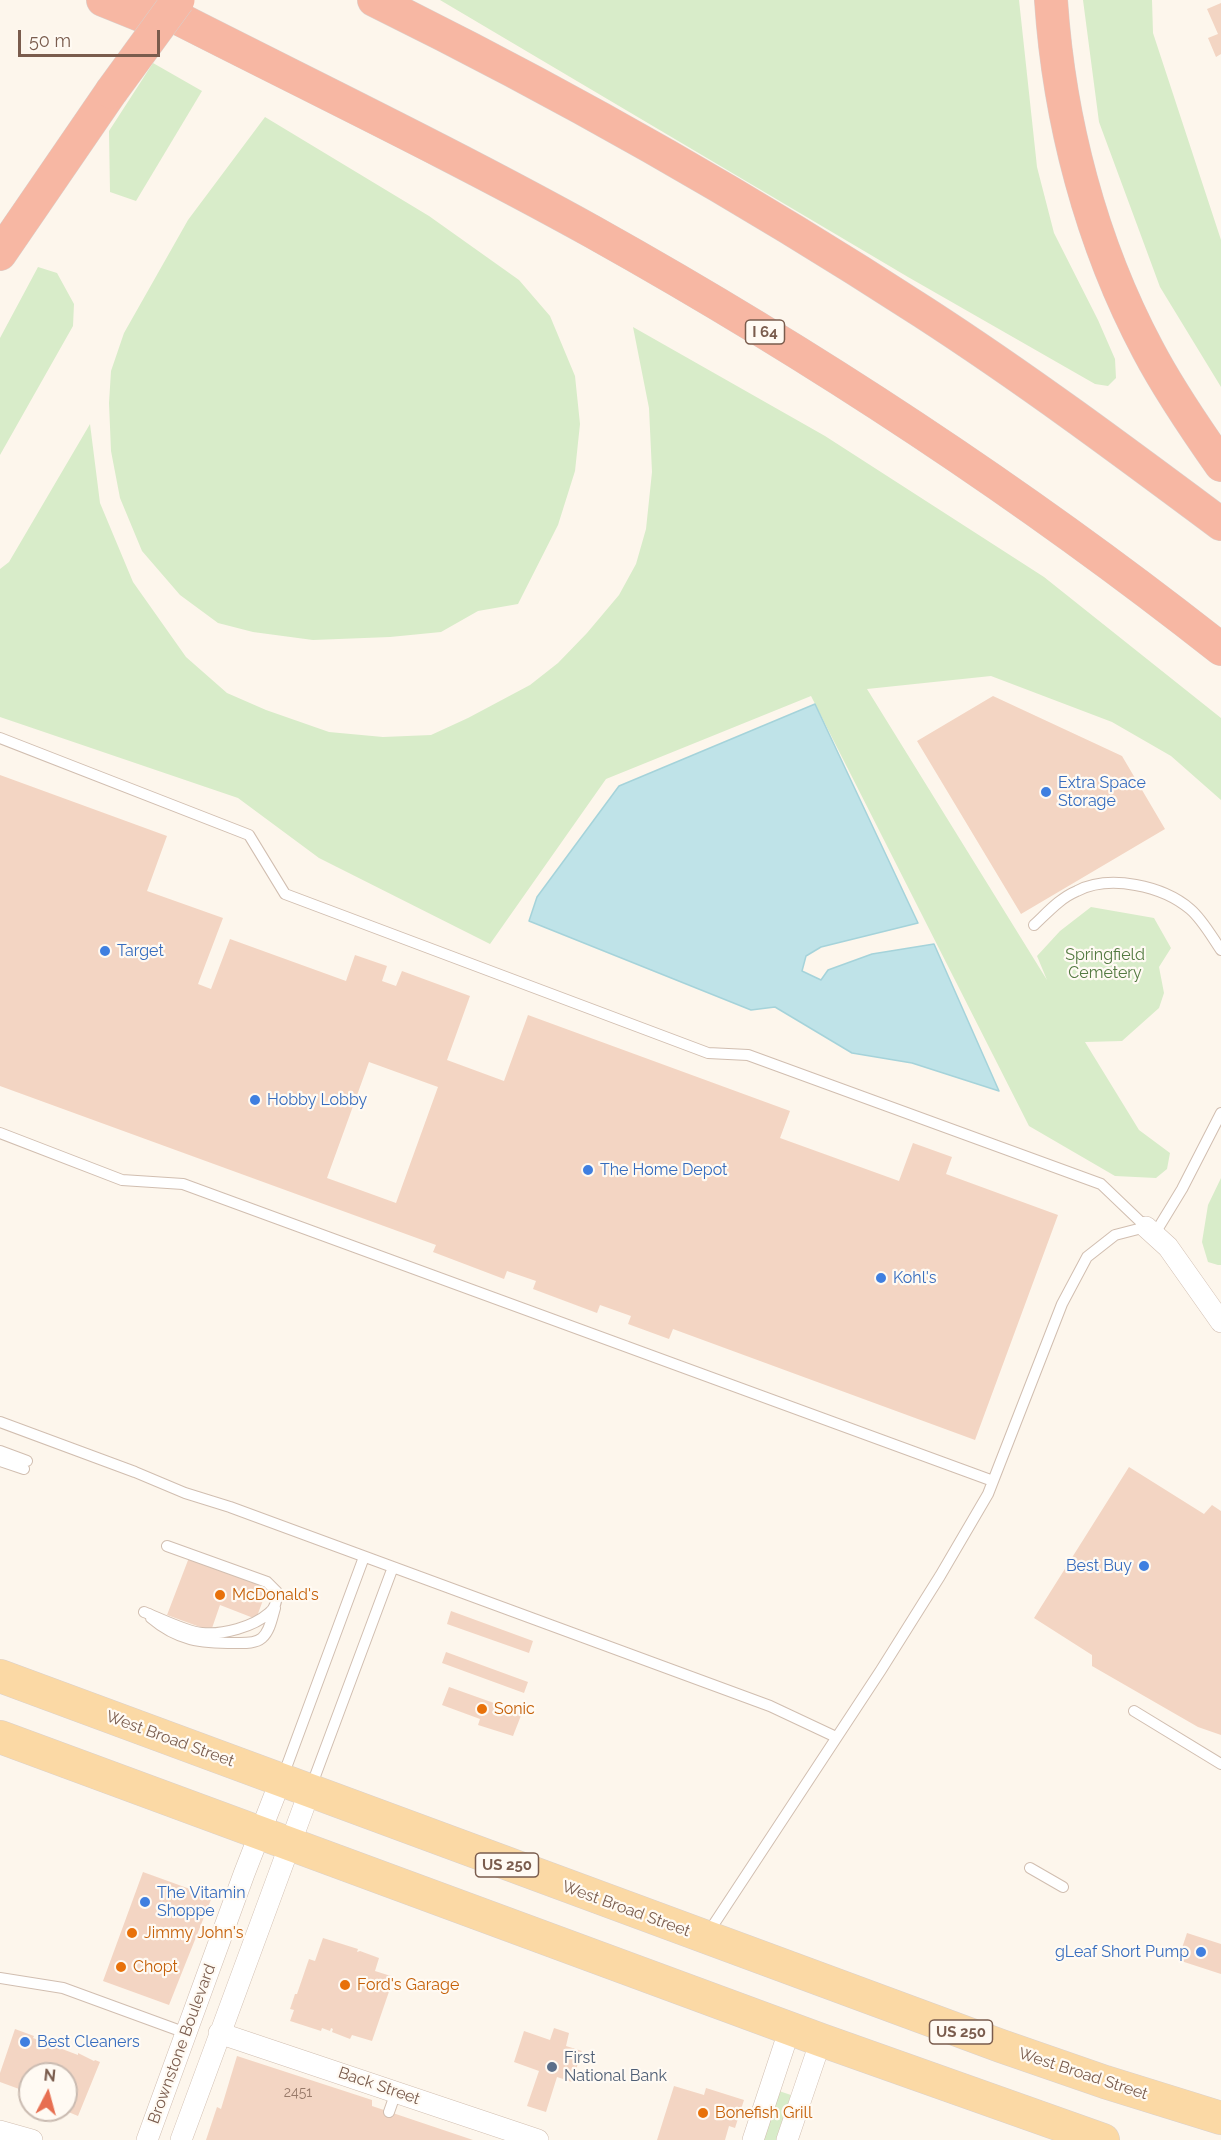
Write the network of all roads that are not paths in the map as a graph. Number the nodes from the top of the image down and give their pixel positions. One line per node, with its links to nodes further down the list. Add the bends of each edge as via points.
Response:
1 (103, 0): 6 (highway)
2 (142, 0): 6 (highway, I 64)
3 (178, 0): 7 (highway, bridge)
4 (374, 0): 9 (highway, via 586,112 809,240 1038,390)
5 (1051, 0): 8 (highway, via 1062,91 1075,152 1114,276 1148,350)
6 (276, 69): 10 (highway, I 64, via 540,204 771,336 994,480)
7 (0, 254)
8 (1221, 465)
9 (1221, 524)
10 (1221, 649)
11 (0, 738): 16 (lane, via 249,835 285,894 708,1053 748,1055 1101,1184)
12 (1034, 926): 13 (lane, via 1078,890 1100,884 1149,887 1192,911)
13 (1221, 950)
14 (1221, 1113): 16 (lane, via 1182,1189)
15 (0, 1133): 21 (lane, via 122,1180 183,1184)
16 (1150, 1231): 17 (street, via 1168,1247); 21 (lane, via 1115,1235 1087,1257 1062,1304)
17 (1221, 1322)
18 (0, 1422): 23 (lane)
19 (0, 1451): 20 (lane, via 25,1465)
20 (0, 1461)
21 (993, 1481): 29 (lane, via 940,1576)
22 (167, 1546): 25 (lane, via 267,1582 277,1592)
23 (364, 1557): 24 (lane); 31 (lane)
24 (393, 1568): 29 (lane, via 770,1706); 31 (lane)
25 (277, 1603): 25 (lane, via 270,1613 251,1623 230,1631 201,1633 144,1612 162,1628 182,1637 204,1643 249,1643 260,1640 267,1632)
26 (0, 1676): 31 (main road, West Broad Street / US 250)
27 (1134, 1711): 30 (lane)
28 (0, 1737): 32 (main road)
29 (836, 1737): 35 (lane)
30 (1221, 1764)
31 (296, 1785): 32 (street, Brownstone Boulevard); 32 (street, Brownstone Boulevard); 35 (main road, West Broad Street / US 250)
32 (275, 1838): 37 (main road); 38 (street, Brownstone Boulevard); 39 (street, Brownstone Boulevard)
33 (1030, 1868): 34 (lane)
34 (1063, 1887)
35 (705, 1938): 41 (main road, West Broad Street / US 250, via 1032,2057)
36 (0, 1978): 38 (lane, via 63,1988)
37 (790, 2028): 40 (main road); 47 (street)
38 (186, 2033): 44 (street, Brownstone Boulevard)
39 (219, 2033): 45 (street, Brownstone Boulevard); 46 (street, Back Street, via 393,2102)
40 (821, 2040): 48 (street); 49 (main road)
41 (1221, 2118)
42 (0, 2131): 43 (street)
43 (32, 2140)
44 (147, 2140)
45 (181, 2140)
46 (538, 2140)
47 (753, 2140)
48 (787, 2140)
49 (1103, 2140)

